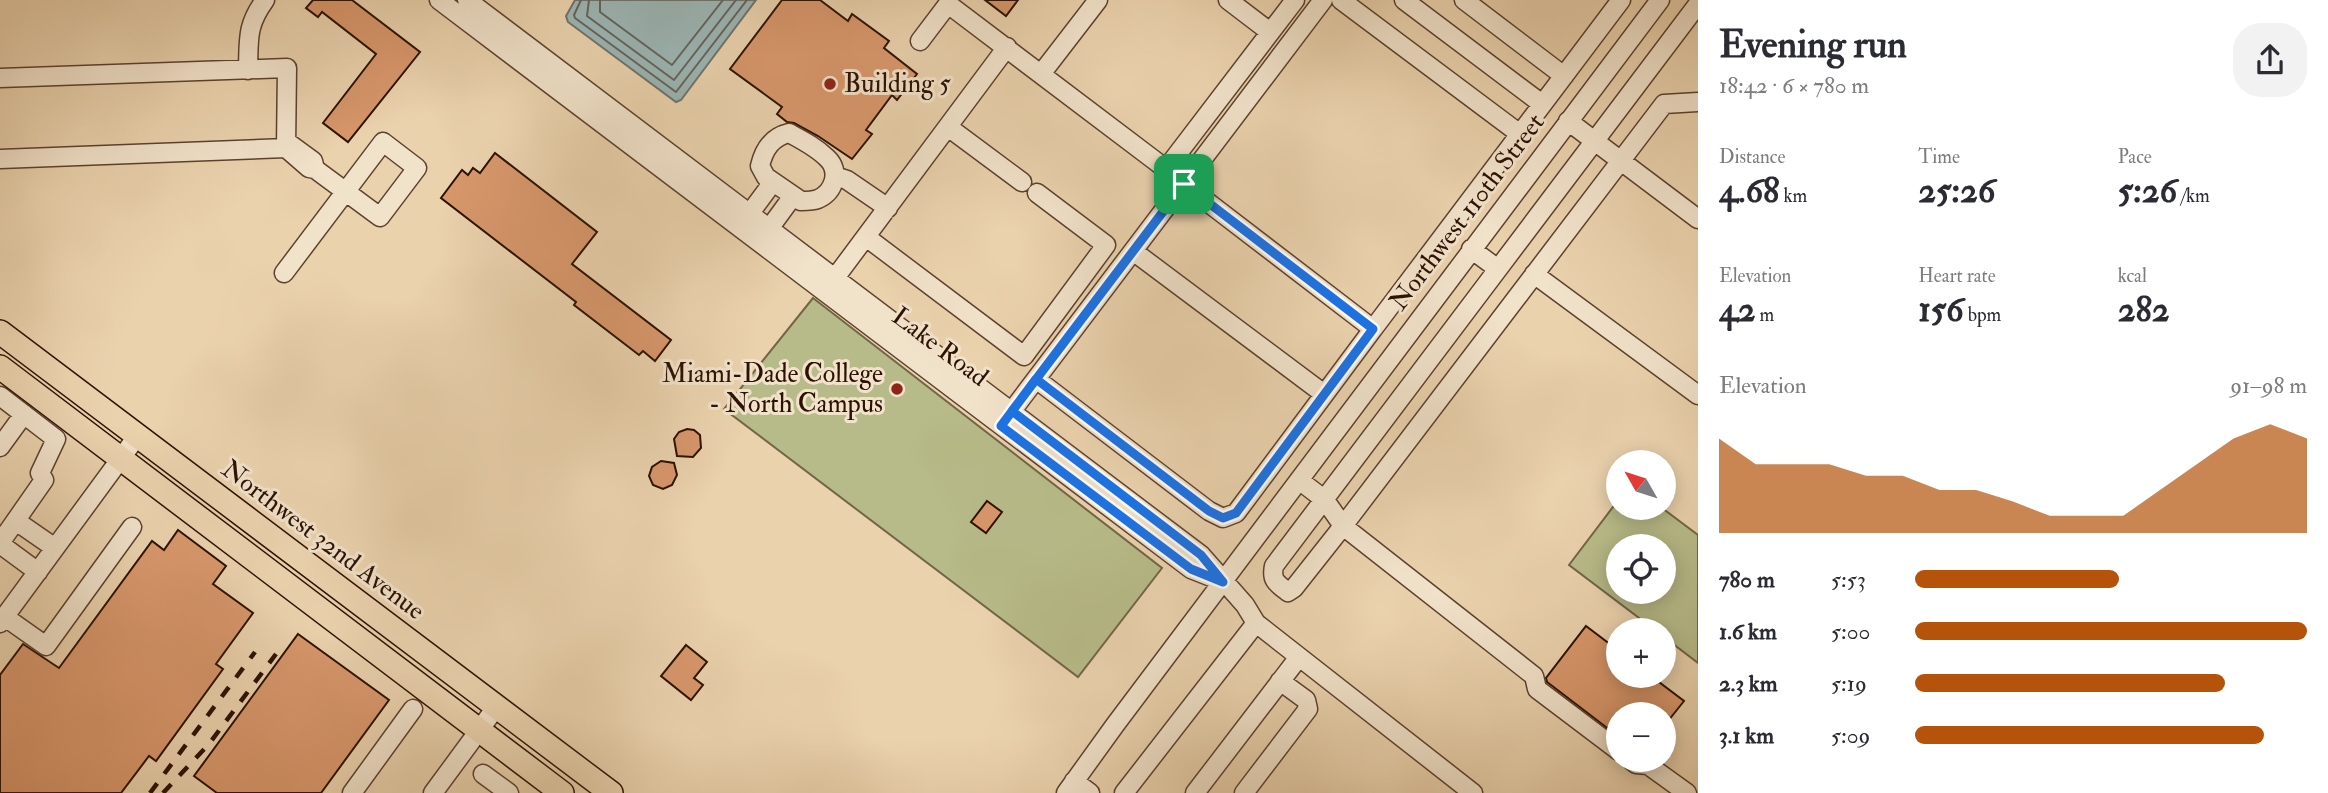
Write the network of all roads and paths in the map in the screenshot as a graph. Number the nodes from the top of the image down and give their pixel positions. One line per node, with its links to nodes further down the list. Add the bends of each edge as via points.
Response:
1 (265, 0): 18 (street, via 250,27)
2 (439, 0): 39 (street, Lake Road)
3 (467, 0): 39 (street, Lake Road)
4 (1098, 0): 19 (street)
5 (1228, 0): 15 (street)
6 (1323, 0): 14 (street)
7 (1341, 0): 26 (street)
8 (1405, 0): 23 (street)
9 (1464, 0): 20 (street)
10 (1621, 0): 20 (street)
11 (1660, 0): 24 (street, Northwest 110th Street)
12 (1698, 4): 27 (street)
13 (1291, 5): 14 (street); 15 (street)
14 (1305, 24): 34 (street)
15 (1270, 32): 19 (street, via 1166,169)
16 (920, 41): 17 (street, via 948,4)
17 (1007, 47): 19 (street); 25 (street)
18 (248, 70): 21 (street); 28 (street, via 287,68)
19 (1041, 74)
20 (1564, 76): 23 (street)
21 (0, 78)
22 (1698, 102): 30 (street, via 1664,104)
23 (1542, 104): 26 (street)
24 (1568, 121): 27 (street); 42 (street, Northwest 110th Street)
25 (948, 127): 33 (street); 37 (street)
26 (1520, 134): 48 (street)
27 (1595, 140): 30 (street); 44 (street)
28 (287, 145): 29 (street); 45 (street, via 309,168 346,192)
29 (0, 159)
30 (1620, 160): 38 (street); 46 (street)
31 (835, 176): 32 (street, via 829,160 789,133 779,135 762,156 760,166); 36 (street, via 829,191 817,200 801,201); 37 (street)
32 (773, 182): 36 (street); 39 (street)
33 (1022, 183)
34 (1184, 184): 43 (street); 48 (street)
35 (1037, 193): 41 (street, via 1106,245 1024,356)
36 (793, 196): 40 (street)
37 (888, 208): 41 (street)
38 (1698, 219)
39 (745, 220): 40 (street, Lake Road)
40 (764, 235): 47 (street, Lake Road)
41 (866, 237): 47 (street)
42 (1471, 249): 44 (street); 60 (street, Northwest 110th Street)
43 (1133, 251): 51 (street); 52 (street)
44 (1498, 269): 61 (street)
45 (284, 274)
46 (1534, 274): 53 (street); 63 (street)
47 (830, 285): 56 (street, Lake Road)
48 (1373, 329): 52 (street)
49 (0, 332): 57 (main road, Northwest 32nd Avenue)
50 (0, 367): 59 (main road)
51 (1036, 379): 52 (street, via 1223,518 1236,513); 56 (street)
52 (1324, 394)
53 (1698, 395)
54 (0, 396): 55 (street)
55 (24, 414): 58 (street); 62 (street, via 56,439 40,473 44,480)
56 (1007, 418): 68 (street, Lake Road, via 1201,555)
57 (138, 435): 59 (street); 73 (main road, Northwest 32nd Avenue)
58 (0, 447)
59 (121, 458): 66 (street); 75 (main road)
60 (1299, 480): 61 (street); 68 (street, Northwest 110th Street)
61 (1325, 500): 63 (street); 63 (street, via 1274,566 1274,582 1288,592 1294,588)
62 (16, 521): 65 (street); 66 (street)
63 (1343, 526): 76 (street, via 1534,676 1537,689)
64 (132, 527): 69 (street, via 46,646)
65 (0, 543): 67 (street)
66 (55, 548): 67 (street)
67 (38, 572): 69 (street)
68 (1223, 582): 70 (street, Lake Road); 79 (street, Northwest 110th Street)
69 (2, 620)
70 (1256, 622): 71 (street, Lake Road); 86 (street)
71 (1299, 657): 72 (street); 89 (street, Lake Road)
72 (1280, 681): 87 (street); 88 (street, via 1306,700 1308,709)
73 (497, 706): 75 (street); 84 (main road, Northwest 32nd Avenue)
74 (413, 709): 80 (street)
75 (478, 731): 81 (street); 83 (main road)
76 (1606, 741)
77 (1658, 772): 90 (street)
78 (483, 774): 82 (street)
79 (1070, 787): 85 (street)
80 (352, 793)
81 (434, 793)
82 (509, 793)
83 (562, 793)
84 (611, 793)
85 (1090, 793)
86 (1124, 793)
87 (1195, 793)
88 (1244, 793)
89 (1473, 793)
90 (1687, 793)

